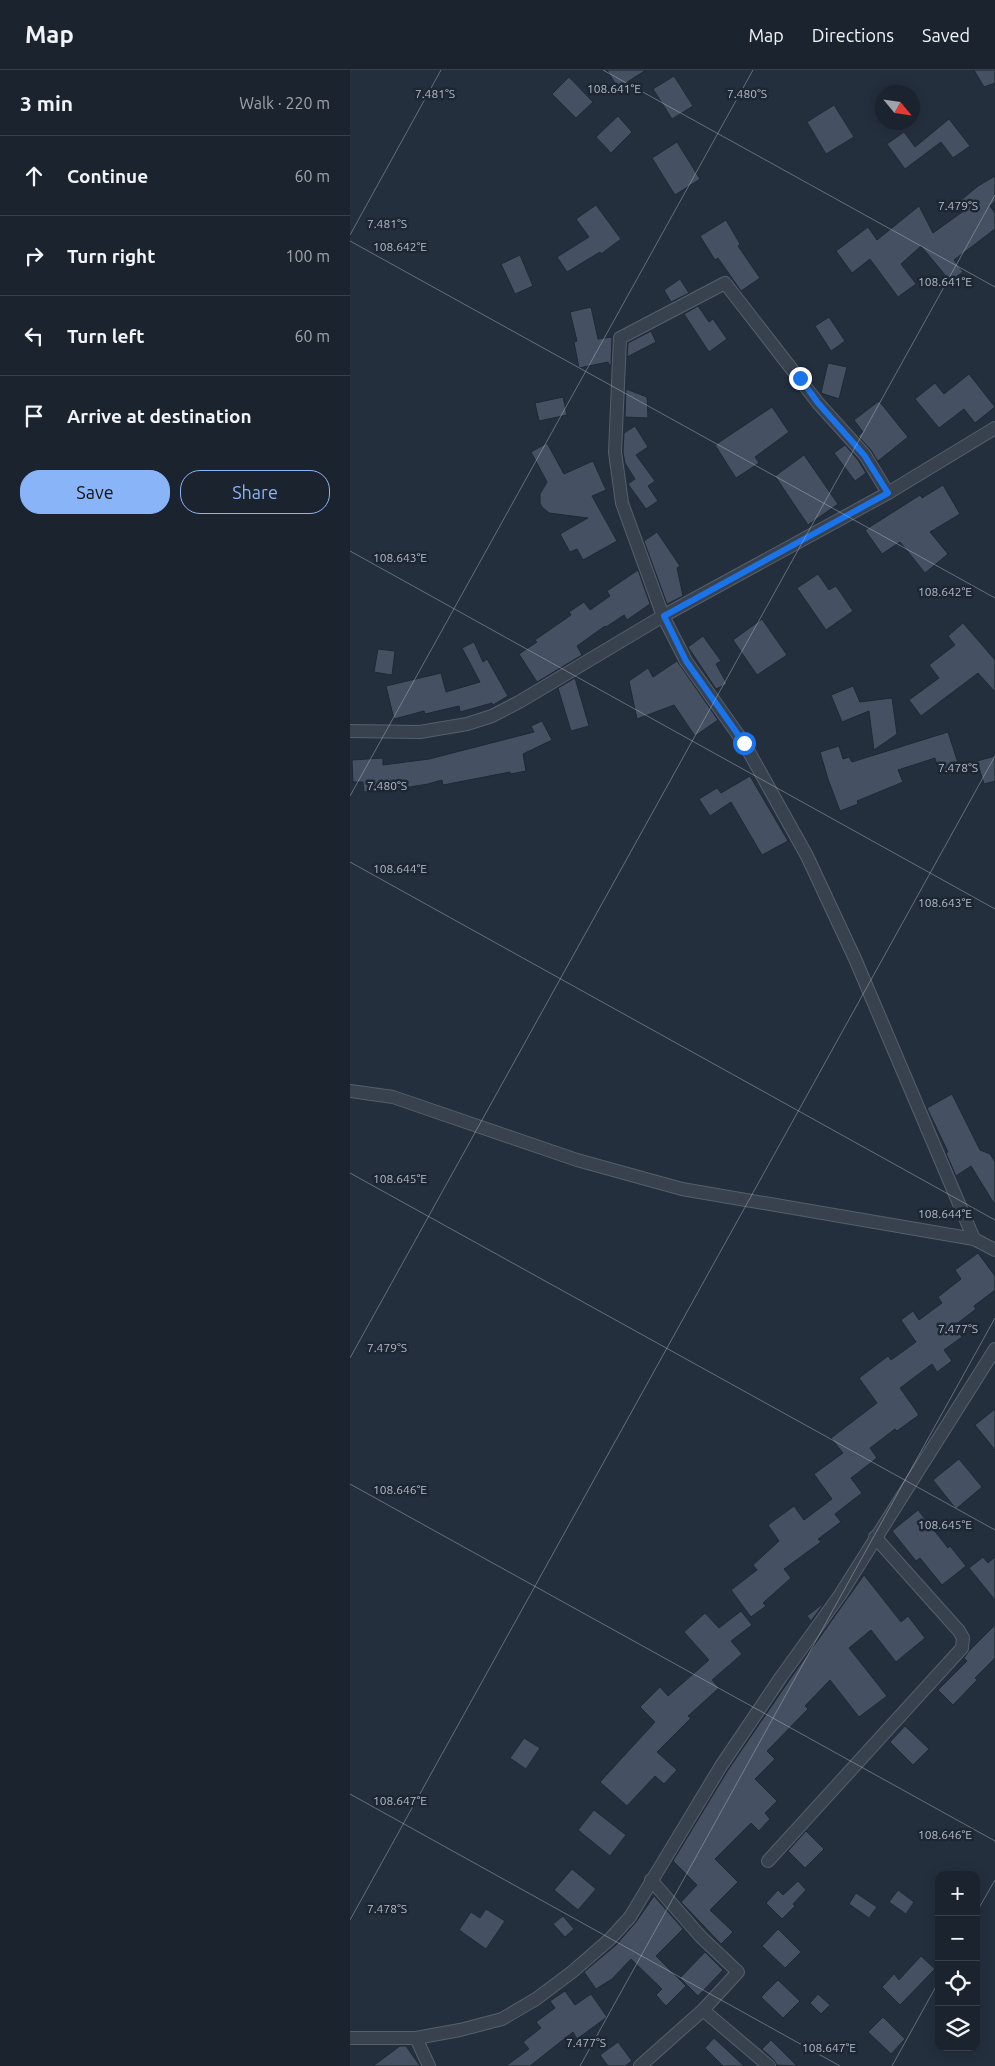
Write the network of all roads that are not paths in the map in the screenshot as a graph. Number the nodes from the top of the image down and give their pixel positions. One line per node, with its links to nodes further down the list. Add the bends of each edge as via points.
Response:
1 (995, 428): 2 (street)
2 (888, 493): 3 (street); 3 (street, via 864,455 818,403 725,283 620,338 615,452 621,494)
3 (664, 616): 4 (street, via 492,716 429,730); 6 (street, via 686,661 744,743 807,856 856,961)
4 (350, 731)
5 (350, 1091): 6 (street, via 394,1097 577,1160 682,1189)
6 (974, 1239): 7 (street)
7 (995, 1250)
8 (995, 1349): 9 (street)
9 (875, 1537): 10 (street, via 959,1631 963,1638 962,1648); 11 (street, via 840,1595 721,1766)
10 (768, 1861)
11 (651, 1880): 12 (street, via 701,1937 738,1972); 14 (street, via 630,1918 610,1939 536,1999 502,2019)
12 (703, 2010): 16 (street); 17 (street)
13 (350, 2038): 14 (street)
14 (416, 2038): 15 (street)
15 (430, 2066)
16 (640, 2066)
17 (769, 2066)

